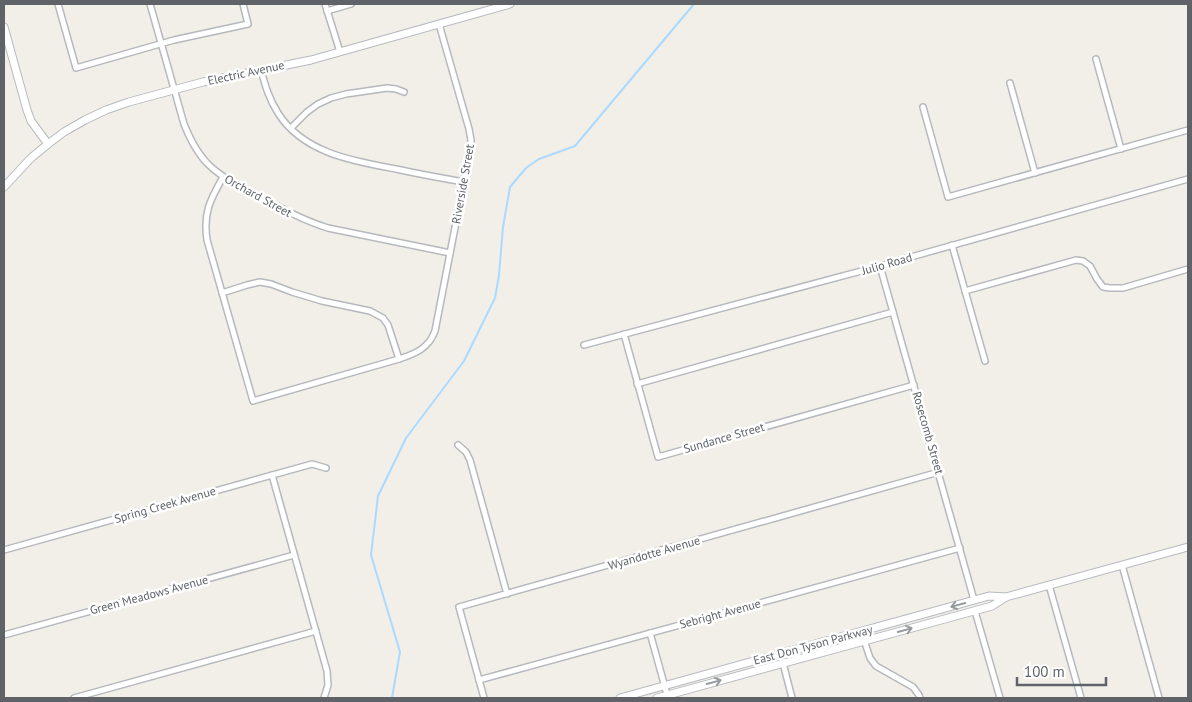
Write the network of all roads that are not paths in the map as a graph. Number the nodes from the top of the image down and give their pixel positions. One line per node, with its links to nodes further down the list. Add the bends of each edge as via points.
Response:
1 (58, 4): 10 (street, via 76,68)
2 (150, 4): 10 (street, Orchard Street)
3 (243, 4): 10 (street, via 248,24)
4 (325, 4): 7 (street)
5 (351, 4): 7 (street)
6 (510, 4): 8 (main road, Electric Avenue)
7 (327, 10): 11 (street)
8 (439, 24): 11 (main road, Electric Avenue); 25 (street, Riverside Street, via 471,140)
9 (4, 27): 20 (main road, via 27,110)
10 (162, 44): 15 (street, Orchard Street)
11 (340, 52): 13 (main road, Electric Avenue)
12 (1096, 59): 21 (street)
13 (261, 70): 15 (main road, Electric Avenue); 18 (street, via 272,102)
14 (1010, 83): 22 (street)
15 (174, 89): 20 (main road, Electric Avenue, via 106,110); 23 (street, Orchard Street, via 189,137 203,158)
16 (404, 92): 18 (street, via 387,88 331,98 307,112)
17 (923, 107): 22 (street, via 948,197)
18 (292, 128): 25 (street, via 303,138 339,157)
19 (1188, 130): 21 (street)
20 (48, 144): 26 (main road, Electric Avenue)
21 (1121, 149): 22 (street)
22 (1035, 173)
23 (223, 177): 28 (street, Orchard Street, via 311,223); 32 (street, via 212,197 205,227)
24 (1188, 179): 27 (street, Julio Road)
25 (464, 182): 28 (street, Riverside Street)
26 (4, 187)
27 (952, 245): 29 (street, Julio Road); 31 (street)
28 (450, 253): 36 (street, Riverside Street, via 432,338 420,351)
29 (880, 266): 33 (street, Rosecomb Street); 34 (street, Julio Road)
30 (1188, 269): 31 (street, via 1123,288 1110,288 1097,280 1090,266 1076,260)
31 (966, 291): 37 (street)
32 (222, 293): 36 (street, via 260,282 322,301 370,310 388,325); 36 (street, via 253,401)
33 (893, 312): 38 (street); 39 (street, Rosecomb Street)
34 (624, 334): 35 (street, Julio Road); 38 (street, Sundance Street)
35 (584, 345)
36 (399, 359)
37 (985, 361)
38 (637, 384): 39 (street, Sundance Street, via 658,457)
39 (914, 385): 42 (street, Rosecomb Street)
40 (458, 445): 50 (street, via 470,460)
41 (326, 468): 43 (street, Spring Creek Avenue, via 312,464)
42 (939, 472): 45 (street, Rosecomb Street); 50 (street, Wyandotte Avenue)
43 (272, 476): 46 (street, Spring Creek Avenue); 47 (street)
44 (1188, 547): 48 (main road, East Don Tyson Parkway)
45 (960, 548): 52 (street, Rosecomb Street); 56 (street, Sebright Avenue)
46 (4, 550)
47 (294, 554): 54 (street); 57 (street, Green Meadows Avenue)
48 (1122, 565): 49 (main road, East Don Tyson Parkway); 72 (street)
49 (1049, 585): 51 (main road, East Don Tyson Parkway); 71 (street)
50 (506, 594): 60 (street, Wyandotte Avenue, via 459,607)
51 (1006, 597): 52 (main road, East Don Tyson Parkway, via 989,596); 53 (main road, East Don Tyson Parkway)
52 (974, 600): 55 (main road, East Don Tyson Parkway, one-way to 55)
53 (975, 611): 58 (main road, East Don Tyson Parkway, one-way to 53); 70 (street)
54 (316, 631): 63 (street); 64 (street, via 327,671 328,685)
55 (861, 631): 58 (street); 61 (main road, East Don Tyson Parkway)
56 (650, 633): 60 (street, Sebright Avenue); 61 (street)
57 (4, 635)
58 (864, 641): 59 (main road, East Don Tyson Parkway); 69 (street, via 876,666 913,687)
59 (784, 663): 62 (main road, East Don Tyson Parkway, one-way to 59); 68 (street)
60 (479, 680): 65 (street, Wyandotte Avenue)
61 (665, 686): 62 (street); 66 (main road, East Don Tyson Parkway)
62 (668, 697): 67 (main road, East Don Tyson Parkway)
63 (74, 698)
64 (324, 698)
65 (484, 698)
66 (620, 698)
67 (657, 698)
68 (792, 698)
69 (920, 698)
70 (1000, 698)
71 (1081, 698)
72 (1159, 698)

